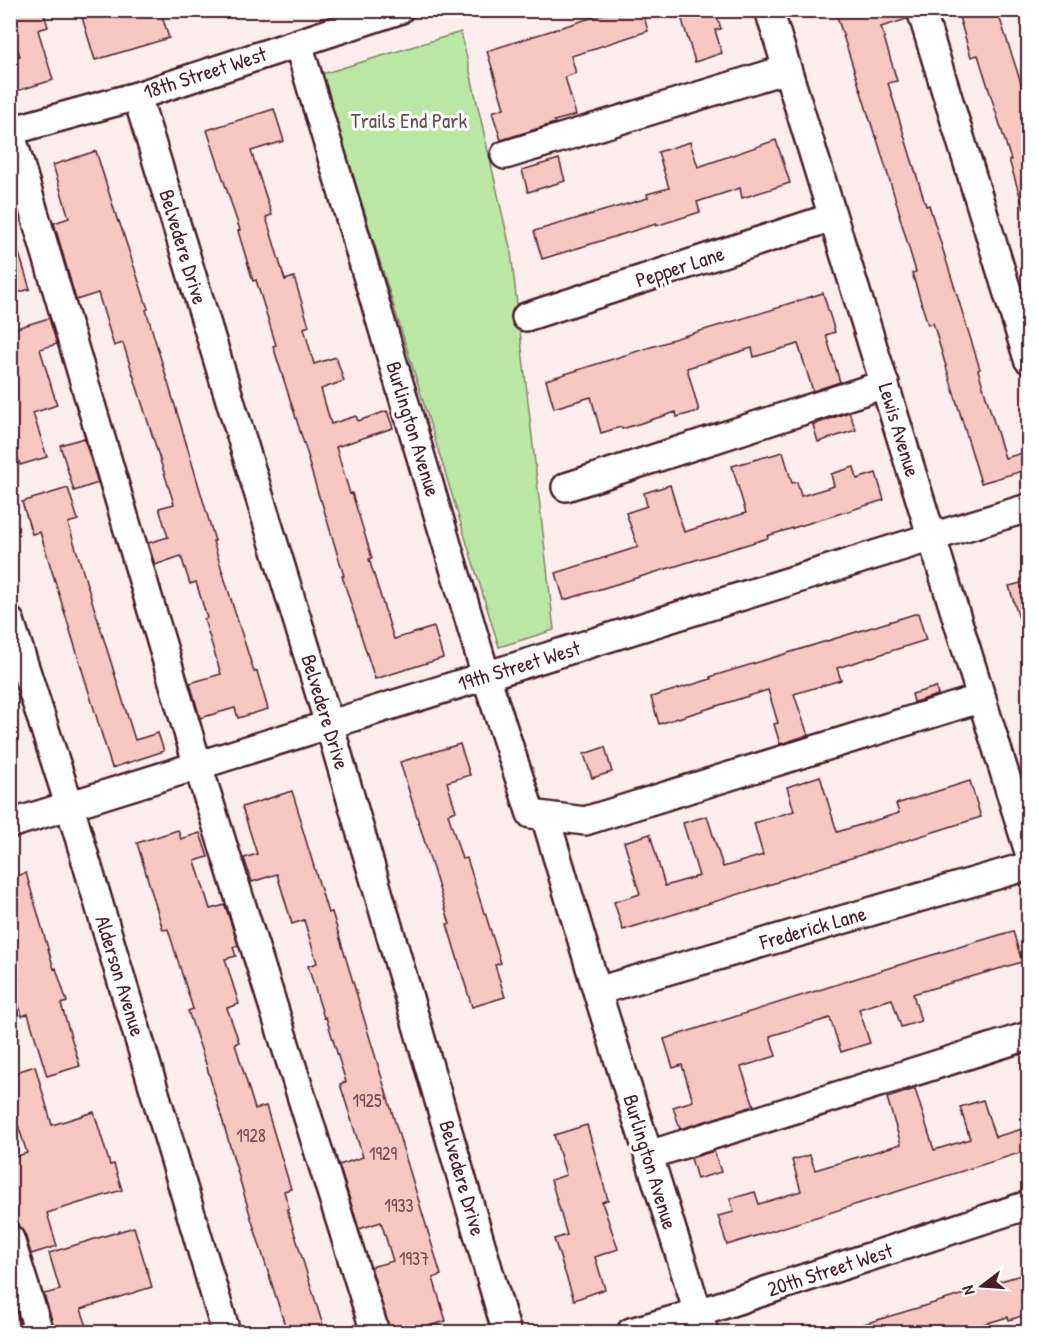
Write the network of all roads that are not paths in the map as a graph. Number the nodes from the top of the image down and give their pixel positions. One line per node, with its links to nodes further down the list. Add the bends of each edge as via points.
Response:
1 (399, 10): 4 (street, 18th Street West)
2 (769, 10): 5 (street, Lewis Avenue)
3 (921, 10): 11 (street)
4 (298, 43): 6 (street, 18th Street West); 17 (street, Burlington Avenue)
5 (787, 69): 8 (street); 9 (street, Lewis Avenue)
6 (137, 96): 7 (street, 18th Street West); 19 (street, Belvedere Drive)
7 (10, 131): 20 (street)
8 (505, 155)
9 (833, 218): 10 (street, Pepper Lane); 12 (street, Lewis Avenue)
10 (526, 317)
11 (1029, 359)
12 (885, 384): 13 (street); 15 (street, Lewis Avenue)
13 (566, 487)
14 (1029, 508): 15 (street, 19th Street West)
15 (932, 537): 17 (street, 19th Street West); 18 (street, Lewis Avenue)
16 (10, 621): 21 (street, Alderson Avenue)
17 (486, 676): 19 (street, 19th Street West); 22 (street, Burlington Avenue)
18 (982, 698): 22 (street, via 585,821); 24 (street, Lewis Avenue)
19 (329, 724): 20 (street, 19th Street West); 35 (street, Belvedere Drive)
20 (198, 766): 21 (street, 19th Street West); 34 (street)
21 (70, 807): 23 (street, 19th Street West); 33 (street, Alderson Avenue)
22 (538, 815): 26 (street, Burlington Avenue)
23 (10, 824)
24 (1029, 849)
25 (1029, 866): 26 (street, Frederick Lane)
26 (597, 991): 28 (street, Burlington Avenue)
27 (1029, 1035): 28 (street)
28 (649, 1155): 31 (street, Burlington Avenue)
29 (1029, 1205): 31 (street, 20th Street West)
30 (10, 1239): 32 (street)
31 (701, 1323): 36 (street, 20th Street West)
32 (39, 1332)
33 (226, 1332)
34 (375, 1332)
35 (504, 1332)
36 (630, 1332)

